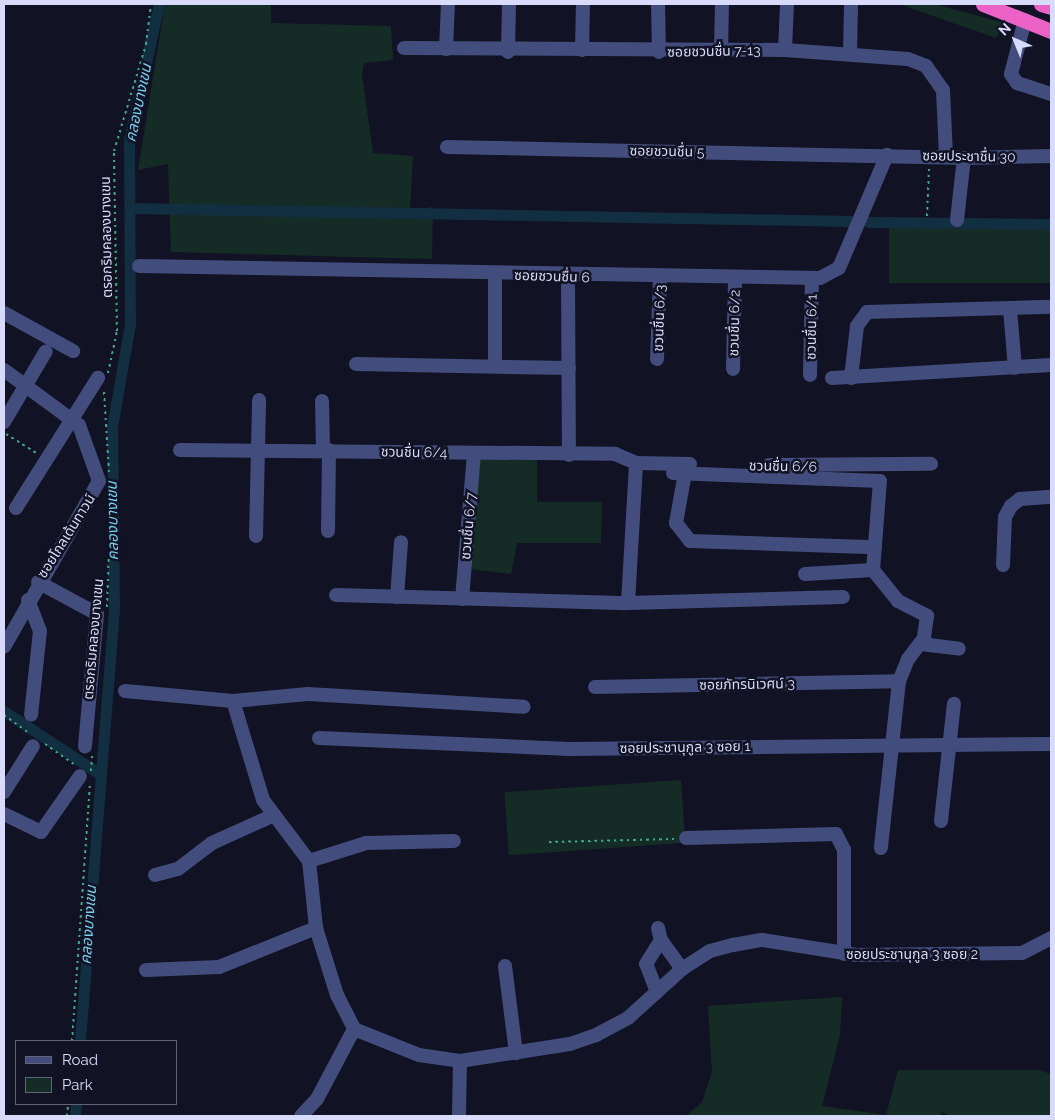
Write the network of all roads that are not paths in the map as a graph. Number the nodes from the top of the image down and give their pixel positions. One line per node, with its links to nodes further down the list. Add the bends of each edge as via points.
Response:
1 (448, 4): 14 (street)
2 (508, 4): 18 (street)
3 (583, 4): 15 (street)
4 (658, 4): 19 (street)
5 (722, 4): 17 (street)
6 (787, 4): 16 (street)
7 (851, 4): 20 (street)
8 (983, 4): 11 (highway)
9 (1041, 4): 10 (highway)
10 (1051, 7)
11 (1025, 20): 12 (highway); 21 (street, via 1011,74 1017,83)
12 (1051, 31)
13 (404, 48): 14 (street, ซอยชวนชื่น 7-13)
14 (446, 49): 18 (street, ซอยชวนชื่น 7-13)
15 (582, 50): 18 (street, ซอยชวนชื่น 7-13); 19 (street, ซอยชวนชื่น 7-13)
16 (785, 50): 17 (street, ซอยชวนชื่น 7-13); 20 (street, ซอยชวนชื่น 7-13)
17 (721, 51): 19 (street, ซอยชวนชื่น 7-13)
18 (508, 52)
19 (659, 52)
20 (850, 53): 24 (street, ซอยชวนชื่น 7-13, via 918,61 934,74 945,98)
21 (1051, 94)
22 (447, 147): 23 (street, ซอยชวนชื่น 5)
23 (887, 156): 24 (street, ซอยประชาชื่น 30); 33 (street, ซอยชวนชื่น 6, via 840,268 830,276)
24 (946, 156): 26 (street, ซอยประชาชื่น 30)
25 (1051, 156): 26 (street, ซอยประชาชื่น 30)
26 (964, 158): 27 (street)
27 (957, 220)
28 (140, 266): 29 (street, ซอยชวนชื่น 6)
29 (495, 274): 30 (street, ซอยชวนชื่น 6); 41 (street)
30 (568, 277): 31 (street, ซอยชวนชื่น 6); 43 (street)
31 (660, 278): 32 (street, ซอยชวนชื่น 6); 39 (street, ชวนชื่น 6/3)
32 (735, 278): 33 (street, ซอยชวนชื่น 6); 45 (street, ชวนชื่น 6/2)
33 (812, 278): 47 (street, ชวนชื่น 6/1)
34 (1051, 307): 35 (street)
35 (1010, 309): 44 (street); 49 (street, via 867,312 857,326)
36 (4, 313): 38 (street)
37 (46, 351): 51 (street)
38 (73, 351)
39 (657, 359)
40 (356, 364): 41 (street)
41 (495, 365): 43 (street)
42 (1051, 366): 44 (street)
43 (569, 368): 60 (street)
44 (1015, 368): 49 (street)
45 (733, 369)
46 (4, 370): 51 (street, ซอยโกลเด้นทาวน์)
47 (810, 375)
48 (832, 378): 49 (street)
49 (851, 378)
50 (104, 380): 54 (street)
51 (27, 386): 54 (street, ซอยโกลเด้นทาวน์); 55 (street)
52 (259, 400): 58 (street)
53 (322, 401): 57 (street)
54 (75, 420): 64 (street); 72 (street, ซอยโกลเด้นทาวน์, via 88,444 99,481)
55 (4, 422)
56 (180, 450): 58 (street, ชวนชื่น 6/4)
57 (326, 450): 58 (street, ชวนชื่น 6/4); 59 (street, ชวนชื่น 6/4); 65 (street)
58 (258, 451): 66 (street)
59 (474, 453): 60 (street, ชวนชื่น 6/4); 76 (street, ชวนชื่น 6/7)
60 (569, 455): 61 (street, ชวนชื่น 6/4, via 622,455)
61 (636, 463): 62 (street, ชวนชื่น 6/6, via 890,468); 78 (street)
62 (931, 464)
63 (1051, 497): 69 (street, via 1020,500 1005,517)
64 (16, 508)
65 (328, 531)
66 (256, 536)
67 (401, 542): 75 (street)
68 (875, 547): 68 (street, via 880,481 679,473 676,523 690,541); 70 (street)
69 (1003, 565)
70 (873, 570): 71 (street); 79 (street, via 898,601 925,611 927,625)
71 (806, 574)
72 (38, 582): 77 (street, ซอยโกลเด้นทาวน์); 94 (street, via 97,614)
73 (336, 595): 75 (street)
74 (843, 596): 78 (street)
75 (397, 597): 76 (street)
76 (462, 599): 78 (street)
77 (28, 600): 80 (street, ซอยโกลเด้นทาวน์); 88 (street, via 40,631)
78 (628, 603)
79 (922, 644): 81 (street); 82 (street, via 908,659)
80 (4, 647)
81 (959, 649)
82 (899, 681): 83 (street, ซอยภัทรนิเวศน์ 3); 92 (street)
83 (595, 687)
84 (125, 691): 85 (street)
85 (233, 701): 87 (street, via 308,694); 98 (street, via 245,752 263,800)
86 (954, 704): 91 (street)
87 (524, 707)
88 (31, 715)
89 (319, 738): 92 (street, ซอยประชานุกูล 3 ซอย 1, via 568,749)
90 (37, 742): 96 (street)
91 (950, 743): 92 (street, ซอยประชานุกูล 3 ซอย 1); 93 (street, ซอยประชานุกูล 3 ซอย 1); 99 (street)
92 (889, 744): 102 (street)
93 (1051, 744)
94 (89, 749)
95 (87, 775): 97 (street, via 41,832)
96 (4, 792)
97 (4, 814)
98 (274, 815): 103 (street); 104 (street, via 212,843 178,870)
99 (941, 821)
100 (686, 838): 107 (street, via 836,834 844,850)
101 (454, 841): 103 (street, via 366,843)
102 (881, 848)
103 (309, 861): 105 (street)
104 (155, 875)
105 (316, 928): 110 (street, via 219,967); 112 (street, via 337,995)
106 (1051, 938): 107 (street, ซอยประชานุกูล 3 ซอย 2, via 1022,953)
107 (844, 954): 109 (street, ซอยประชานุกูล 3 ซอย 2, via 762,940 710,951)
108 (505, 966): 113 (street)
109 (682, 969): 111 (street, ซอยประชานุกูล 3 ซอย 2); 111 (street, via 660,934 646,964)
110 (146, 970)
111 (657, 992): 113 (street, ซอยประชานุกูล 3 ซอย 2, via 628,1018 596,1035)
112 (354, 1028): 114 (street, ซอยประชานุกูล 3 ซอย 2, via 419,1055); 115 (street, via 317,1099)
113 (516, 1053): 114 (street, ซอยประชานุกูล 3 ซอย 2)
114 (460, 1061): 116 (street)
115 (301, 1116)
116 (459, 1116)

